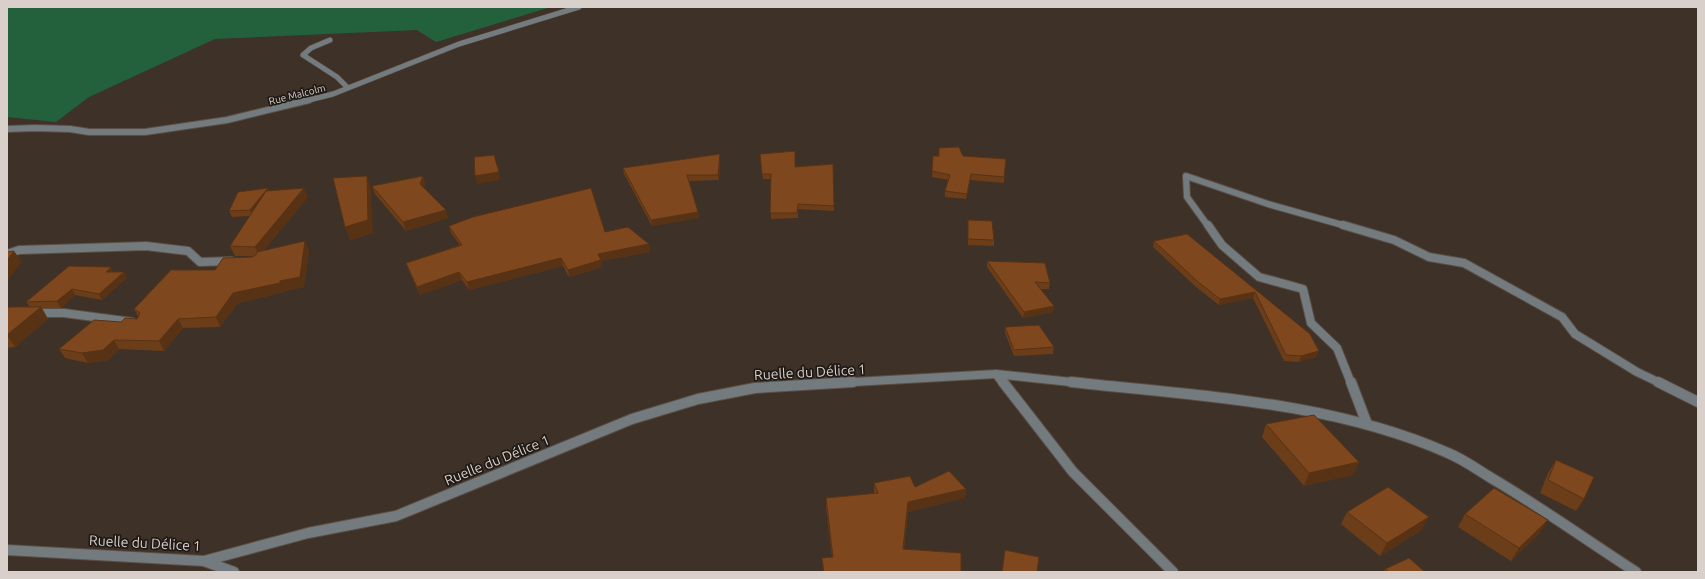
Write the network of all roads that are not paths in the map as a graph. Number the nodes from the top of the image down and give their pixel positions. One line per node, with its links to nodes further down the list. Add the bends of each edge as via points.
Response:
1 (579, 7): 3 (street, Rue Malcolm, via 460,44)
2 (330, 40): 3 (street, via 311,48 303,55 337,77)
3 (348, 88): 4 (street, Rue Malcolm, via 227,120 146,132)
4 (7, 129)
5 (7, 254): 6 (street, via 19,250 146,246 188,251 200,262)
6 (241, 261)
7 (28, 314): 8 (street, via 64,313)
8 (140, 324)
9 (996, 374): 11 (street, Ruelle du Délice 1, via 1248,402); 13 (street, Ruelle du Délice 1, via 754,388 698,399 632,419 396,516 308,533); 15 (street, via 1073,472)
10 (1698, 402): 11 (street, via 1637,372 1575,334 1562,317 1464,263 1429,257 1394,240 1268,204 1186,176 1187,197 1222,245 1259,277 1302,289 1311,323 1337,348)
11 (1367, 424): 16 (street, Ruelle du Délice 1, via 1449,453 1516,492)
12 (7, 550): 13 (street, Ruelle du Délice 1)
13 (204, 561): 14 (street)
14 (234, 572)
15 (1173, 572)
16 (1636, 572)

